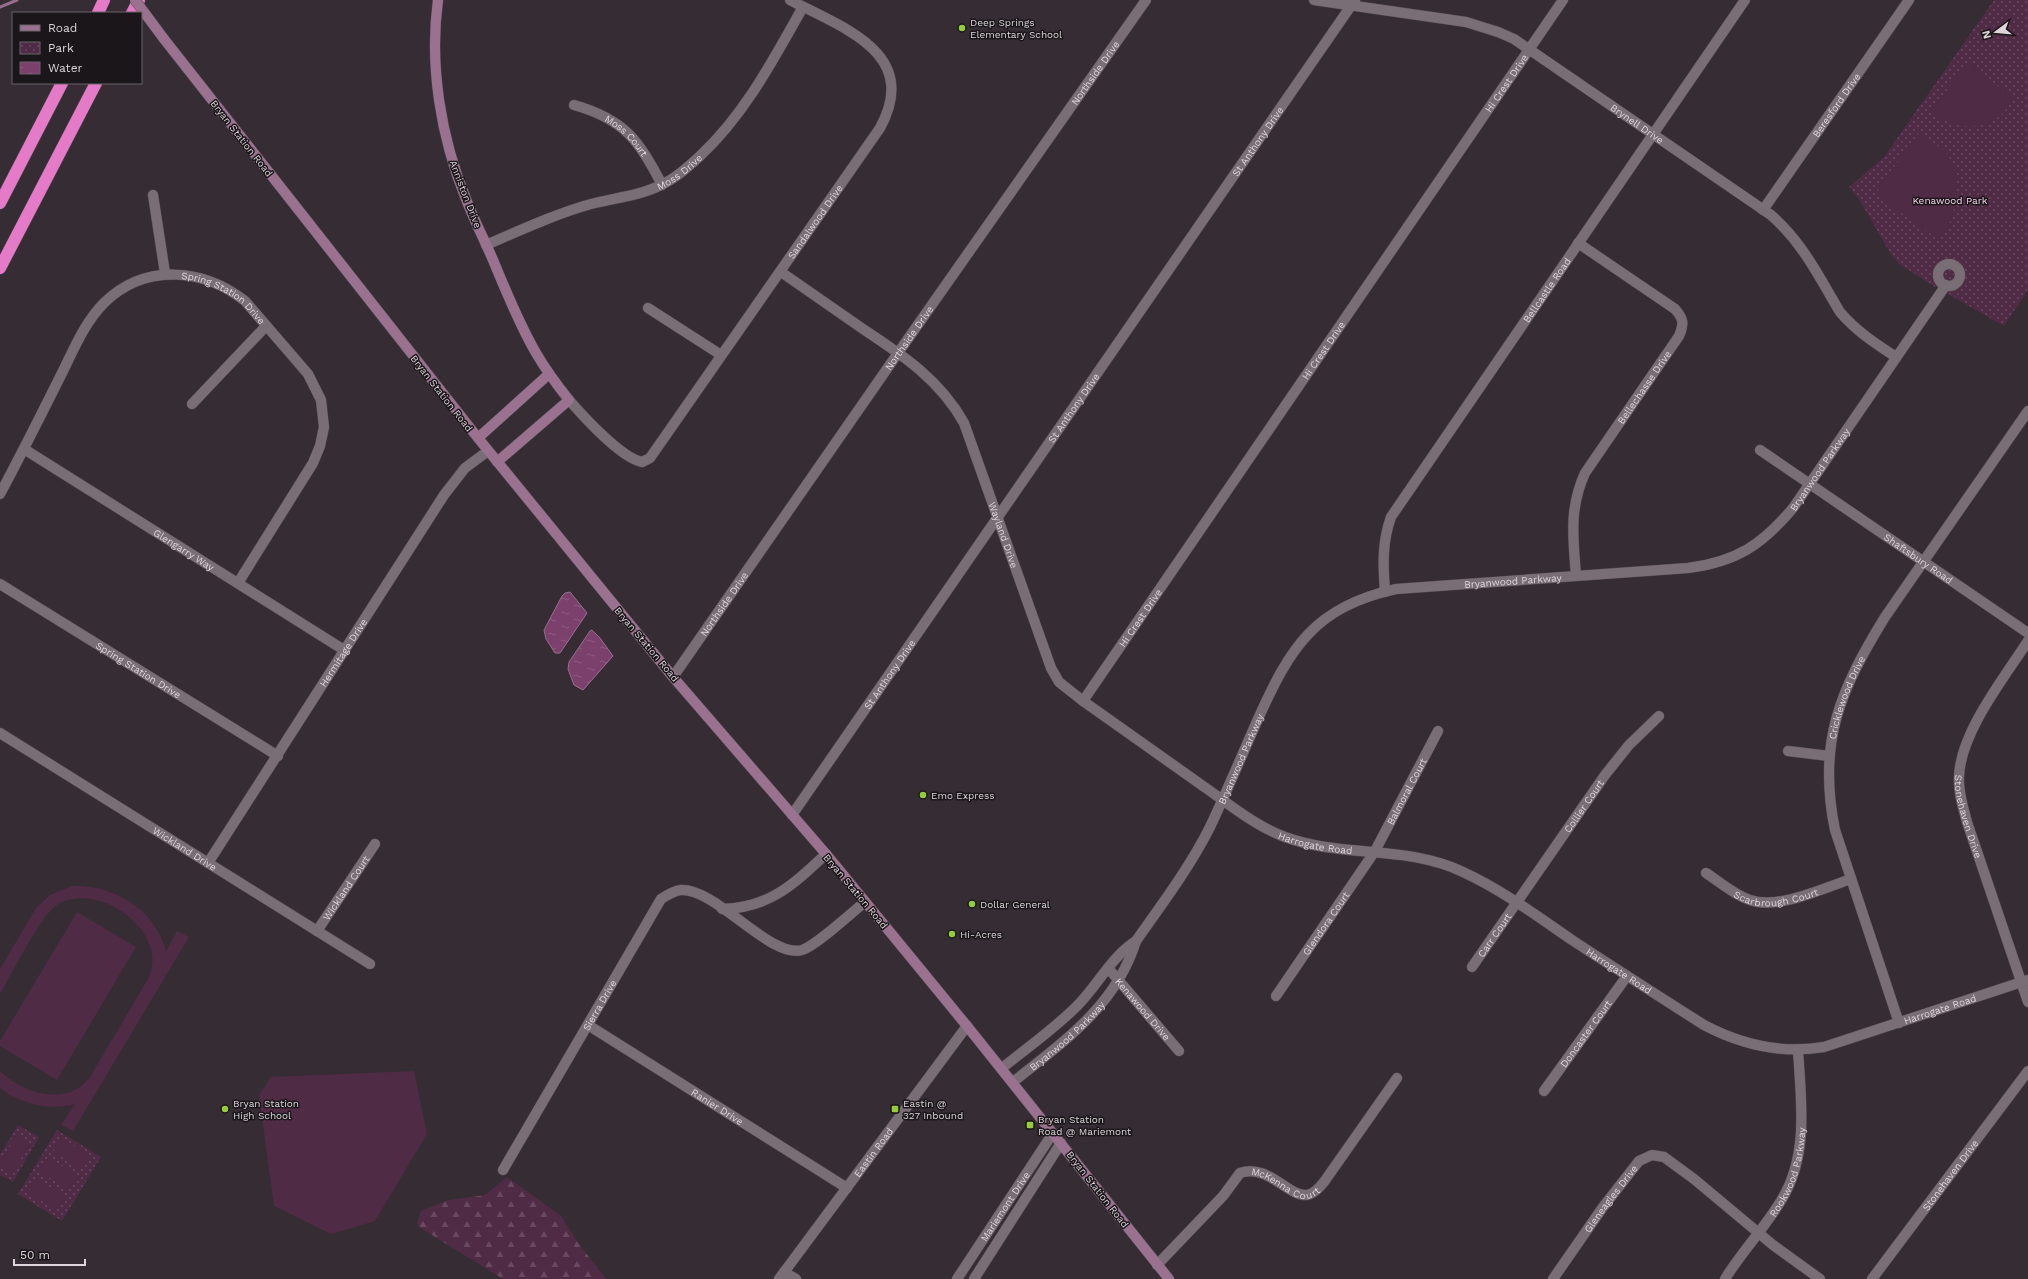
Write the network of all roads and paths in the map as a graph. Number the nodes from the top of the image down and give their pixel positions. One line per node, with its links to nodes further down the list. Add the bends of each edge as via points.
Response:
1 (104, 0): 13 (highway)
2 (135, 0): 39 (main road, Bryan Station Road, bridge)
3 (139, 0): 14 (highway)
4 (438, 0): 25 (main road, Anniston Drive, via 436,69 443,123 456,173)
5 (790, 0): 12 (street, Sandalwood Drive)
6 (1146, 0): 32 (street, Northside Drive)
7 (1314, 0): 11 (street, Brynell Drive)
8 (1563, 0): 15 (street, Hi Crest Drive)
9 (1745, 0): 19 (street, Bellcastle Road)
10 (1908, 0): 23 (street, Beresford Drive)
11 (1353, 2): 15 (street, Brynell Drive, via 1466,22 1498,32); 47 (street, St Anthony Drive)
12 (803, 7): 20 (street, Moss Drive, via 738,116 692,164); 27 (street, Sandalwood Drive, via 871,45 885,64 892,92 890,106 880,128)
13 (98, 12)
14 (133, 12)
15 (1530, 50): 19 (street, Brynell Drive); 57 (street, Hi Crest Drive)
16 (61, 84): 22 (highway)
17 (95, 84): 26 (highway)
18 (574, 105): 20 (street, Moss Court, via 600,114 626,130 639,144)
19 (1653, 134): 23 (street, Brynell Drive); 24 (street, Bellcastle Road)
20 (662, 185): 25 (street, Moss Drive, via 559,214)
21 (153, 195): 28 (street)
22 (0, 203)
23 (1763, 210): 34 (street, Brynell Drive, via 1789,231 1840,312 1849,322 1860,333)
24 (1578, 243): 49 (street, Bellechasse Drive, via 1675,309 1683,319 1683,324 1679,336 1580,482 1573,507 1572,525); 52 (street, Bellcastle Road, via 1391,516 1385,532 1383,553)
25 (486, 245): 35 (main road, Anniston Drive, via 518,319)
26 (0, 268)
27 (781, 272): 32 (street, Wayland Drive); 33 (street, Sandalwood Drive)
28 (166, 273): 31 (street, Spring Station Drive, via 196,278 221,286 245,301); 40 (street, Spring Station Drive, via 128,286 114,294 93,315 84,328)
29 (1946, 285): 34 (street, Bryanwood Parkway)
30 (648, 308): 33 (street)
31 (266, 326): 37 (street); 50 (street, Spring Station Drive, via 308,374 318,392 323,409 324,427 313,463)
32 (898, 353): 47 (street, Wayland Drive, via 939,386 956,409 964,423); 56 (street, Northside Drive)
33 (721, 355): 44 (street, Sandalwood Drive, via 650,458)
34 (1896, 357): 45 (street, Bryanwood Parkway)
35 (549, 374): 36 (main road, Anniston Drive); 39 (main road)
36 (569, 400): 43 (main road); 44 (street, Anniston Drive, via 597,430 628,456)
37 (192, 404)
38 (2028, 411): 48 (street, Cricklewood Drive)
39 (478, 438): 41 (main road, Bryan Station Road)
40 (24, 449): 46 (street, Spring Station Drive); 50 (street, Glengarry Way)
41 (488, 450): 43 (main road, Bryan Station Road); 55 (street, Hermitage Drive, via 465,468 444,494)
42 (1760, 450): 45 (street, Shaftsbury Road)
43 (497, 462): 56 (main road, Bryan Station Road)
44 (642, 462)
45 (1810, 484): 48 (street, Shaftsbury Road); 49 (street, Bryanwood Parkway, via 1777,526 1761,541 1726,560 1688,568)
46 (0, 494)
47 (997, 516): 57 (street, Wayland Drive, via 1051,668 1059,682); 65 (street, St Anthony Drive)
48 (1924, 563): 53 (street, Shaftsbury Road); 63 (street, Cricklewood Drive, via 1885,617 1853,671 1837,712)
49 (1576, 575): 52 (street, Bryanwood Parkway, via 1396,589)
50 (238, 583): 55 (street, Glengarry Way)
51 (0, 584): 62 (street, Spring Station Drive)
52 (1385, 592): 64 (street, Bryanwood Parkway, via 1346,606 1321,622 1302,640 1278,676)
53 (2028, 633)
54 (2028, 642): 82 (street, Stonehaven Drive, via 1964,745 1959,777 1965,816)
55 (344, 650): 62 (street, Hermitage Drive)
56 (673, 676): 65 (main road, Bryan Station Road)
57 (1083, 701): 64 (street, Wayland Drive)
58 (1659, 716): 73 (street, Collier Court, via 1618,758)
59 (1438, 732): 67 (street, Balmoral Court)
60 (0, 733): 69 (street, Wickland Drive)
61 (1788, 751): 63 (street)
62 (278, 756): 69 (street, Hermitage Drive)
63 (1829, 756): 71 (street, Cricklewood Drive, via 1830,804 1835,830)
64 (1222, 799): 67 (street, Harrogate Road, via 1263,826 1286,837 1322,846); 76 (street, Bryanwood Parkway, via 1199,847)
65 (792, 815): 68 (main road, Bryan Station Road)
66 (375, 844): 75 (street, Wickland Court)
67 (1375, 851): 73 (street, Harrogate Road, via 1408,855 1444,864 1483,882); 83 (street, Glendora Court)
68 (826, 854): 72 (main road, Bryan Station Road); 74 (street, via 777,895 751,906)
69 (208, 863): 75 (street, Wickland Drive)
70 (1706, 873): 71 (street, Scarbrough Court, via 1750,900 1763,904 1776,903)
71 (1851, 879): 85 (street, Cricklewood Drive)
72 (865, 902): 74 (street, Sierra Drive, via 813,944 796,951 781,948); 87 (main road, Bryan Station Road)
73 (1517, 903): 78 (street, Carr Court); 80 (street, Harrogate Road)
74 (722, 909): 86 (street, Sierra Drive, via 691,892 682,890 661,899)
75 (317, 931): 77 (street, Wickland Drive)
76 (1136, 941): 79 (street, Bryanwood Parkway); 81 (street, Bryanwood Parkway, via 1132,956)
77 (370, 964)
78 (1472, 967)
79 (1108, 968): 81 (street, Kenawood Drive); 90 (street, Bryanwood Parkway, via 1090,992 1059,1023)
80 (1627, 976): 88 (street, Harrogate Road, via 1721,1034 1755,1046); 94 (street, Doncaster Court)
81 (1119, 981): 89 (street, Kenawood Drive); 93 (street, Bryanwood Parkway, via 1102,1005 1070,1037)
82 (2025, 981): 84 (street, Stonehaven Drive); 85 (street, Harrogate Road)
83 (1276, 996)
84 (2028, 1002)
85 (1899, 1023): 88 (street, Harrogate Road, via 1824,1047)
86 (588, 1025): 97 (street, Sierra Drive); 98 (street, Ranier Drive)
87 (967, 1026): 90 (main road, Bryan Station Road); 98 (street, Eastin Road)
88 (1798, 1050): 99 (street, Rookwood Parkway, via 1801,1146 1792,1180)
89 (1179, 1051)
90 (1002, 1068): 93 (main road, Bryan Station Road)
91 (2028, 1071): 109 (street, Stonehaven Drive)
92 (1397, 1078): 100 (street, McKenna Court, via 1324,1182 1313,1193 1298,1193 1260,1173 1240,1173 1223,1196)
93 (1012, 1082): 95 (main road, Bryan Station Road)
94 (1544, 1091)
95 (1053, 1133): 96 (main road, Bryan Station Road); 103 (street, Mariemont Drive)
96 (1061, 1143): 100 (main road, Bryan Station Road); 104 (street, Mariemont Drive)
97 (503, 1170)
98 (847, 1188): 101 (street, Eastin Road)
99 (1759, 1232): 106 (street, Gleneagles Drive, via 1664,1157 1652,1155 1639,1160); 107 (street, Rookwood Parkway); 108 (street, Gleneagles Drive)
100 (1158, 1265): 105 (main road, Bryan Station Road)
101 (782, 1275): 102 (street)
102 (796, 1279)
103 (957, 1279)
104 (974, 1279)
105 (1169, 1279)
106 (1553, 1279)
107 (1725, 1279)
108 (1820, 1279)
109 (1872, 1279)

